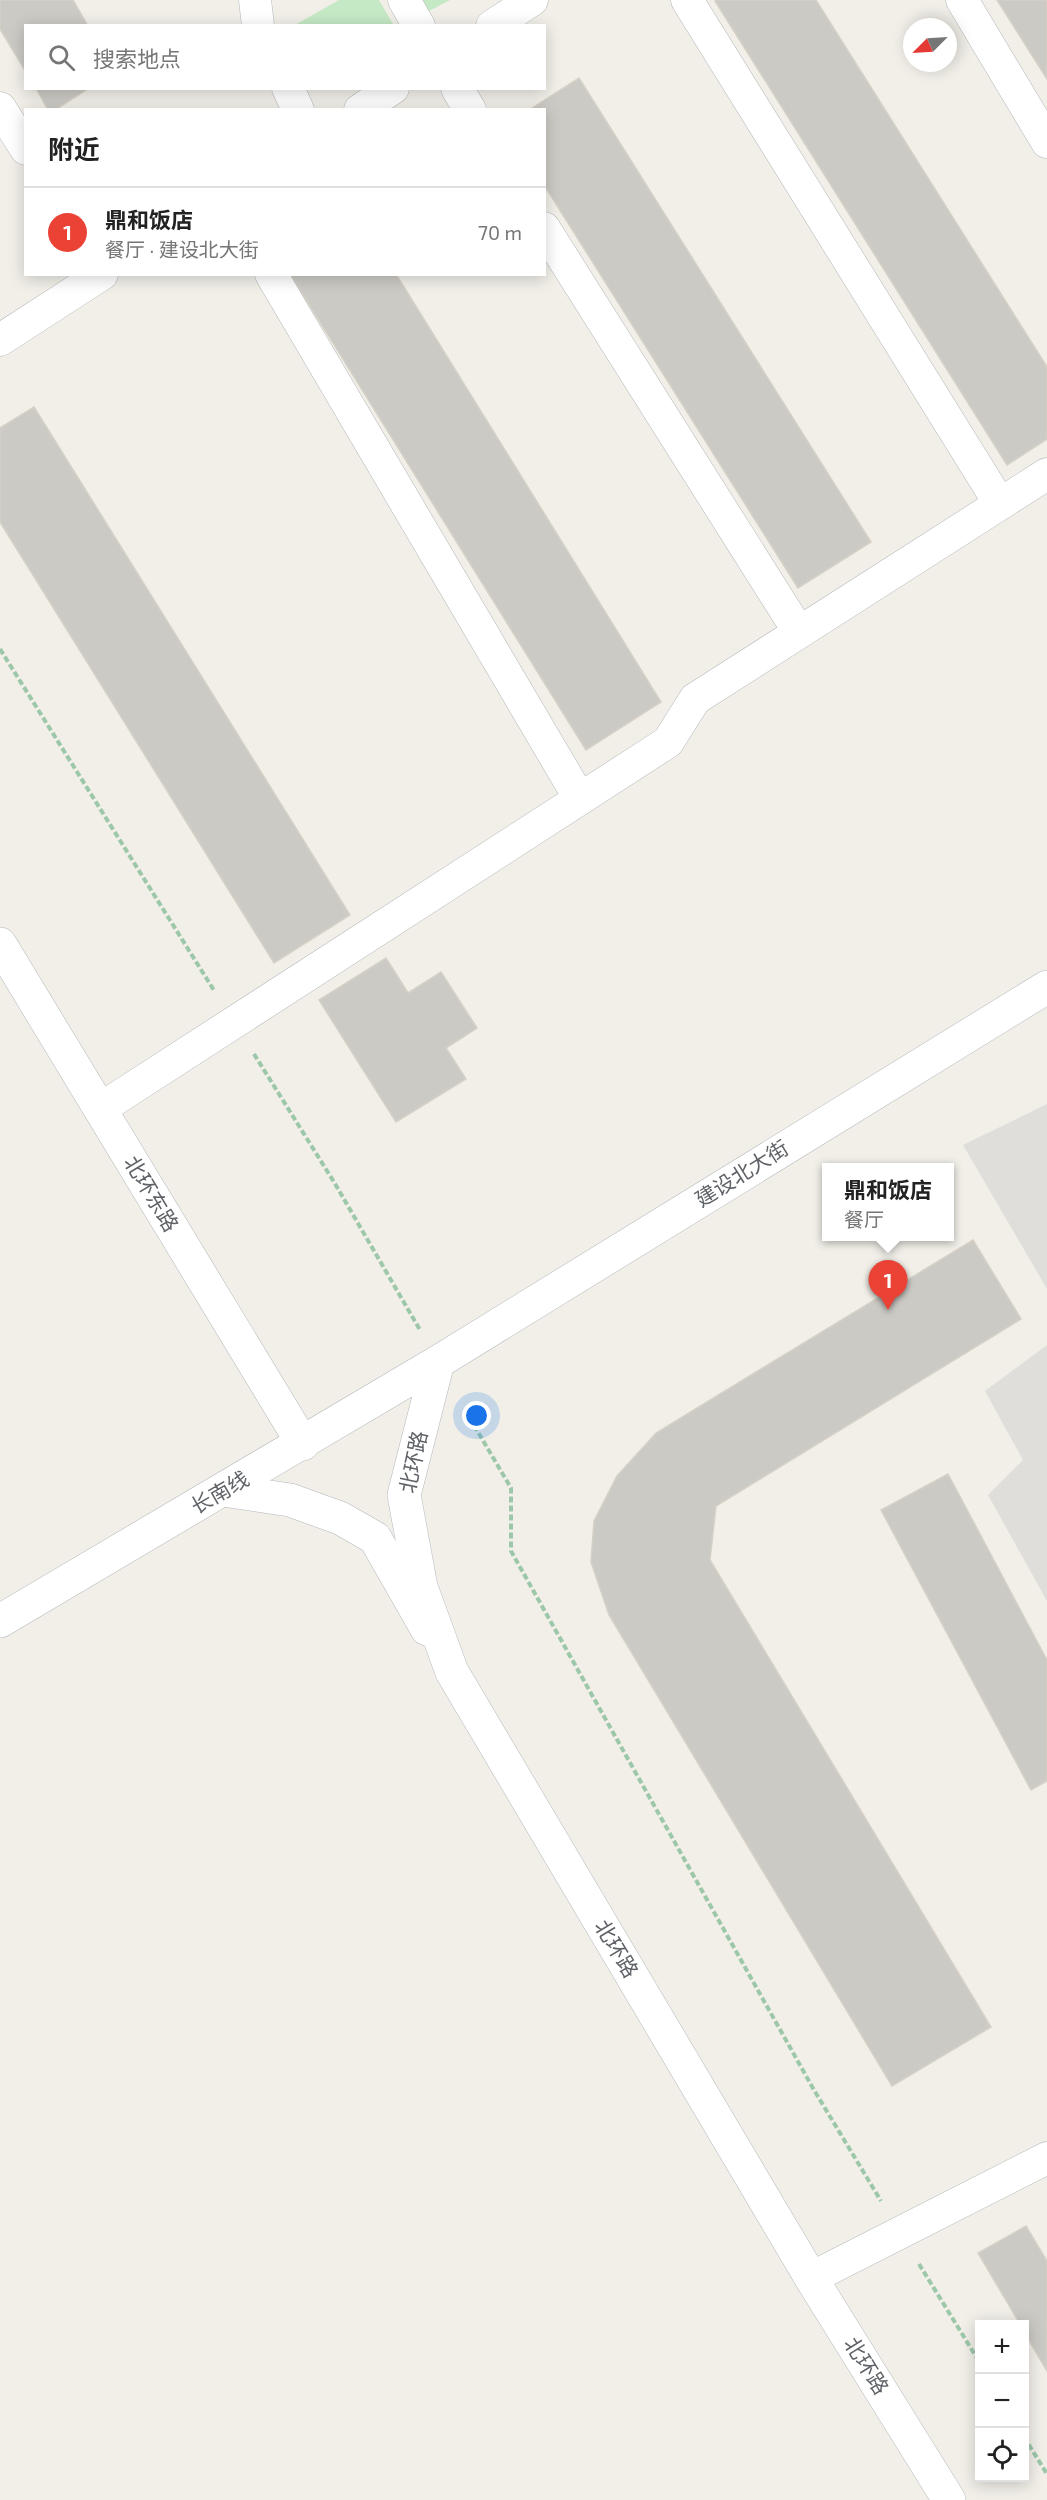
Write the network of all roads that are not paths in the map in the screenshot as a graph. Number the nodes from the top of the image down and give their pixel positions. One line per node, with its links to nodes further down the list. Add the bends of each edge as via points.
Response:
1 (255, 0): 6 (street)
2 (404, 0): 7 (street)
3 (532, 0): 8 (street)
4 (687, 0): 23 (street)
5 (962, 0): 16 (street)
6 (258, 24)
7 (418, 24)
8 (495, 24)
9 (289, 90): 13 (street)
10 (390, 90): 14 (street)
11 (458, 90): 15 (street)
12 (0, 108): 17 (street)
13 (297, 108)
14 (363, 108)
15 (469, 108)
16 (1047, 142)
17 (24, 146)
18 (546, 231): 24 (street)
19 (99, 276): 21 (street)
20 (272, 276): 25 (street)
21 (0, 340)
22 (1047, 474): 23 (street)
23 (1000, 504): 24 (street)
24 (799, 632): 25 (street, via 695,699 668,742)
25 (580, 799): 28 (street)
26 (0, 944): 28 (main road, 北环东路)
27 (1047, 987): 29 (main road, 建设北大街)
28 (100, 1109): 30 (main road, 北环东路)
29 (438, 1362): 30 (main road, 长南线); 33 (main road, 北环路, via 404,1495 421,1587)
30 (303, 1444): 31 (main road, 长南线)
31 (223, 1490): 32 (main road, 长南线); 33 (main road, via 290,1500 340,1518 375,1538)
32 (0, 1621)
33 (452, 1672): 35 (main road, 北环路)
34 (1047, 2158): 35 (street)
35 (811, 2278): 36 (main road, 北环路)
36 (950, 2500)

